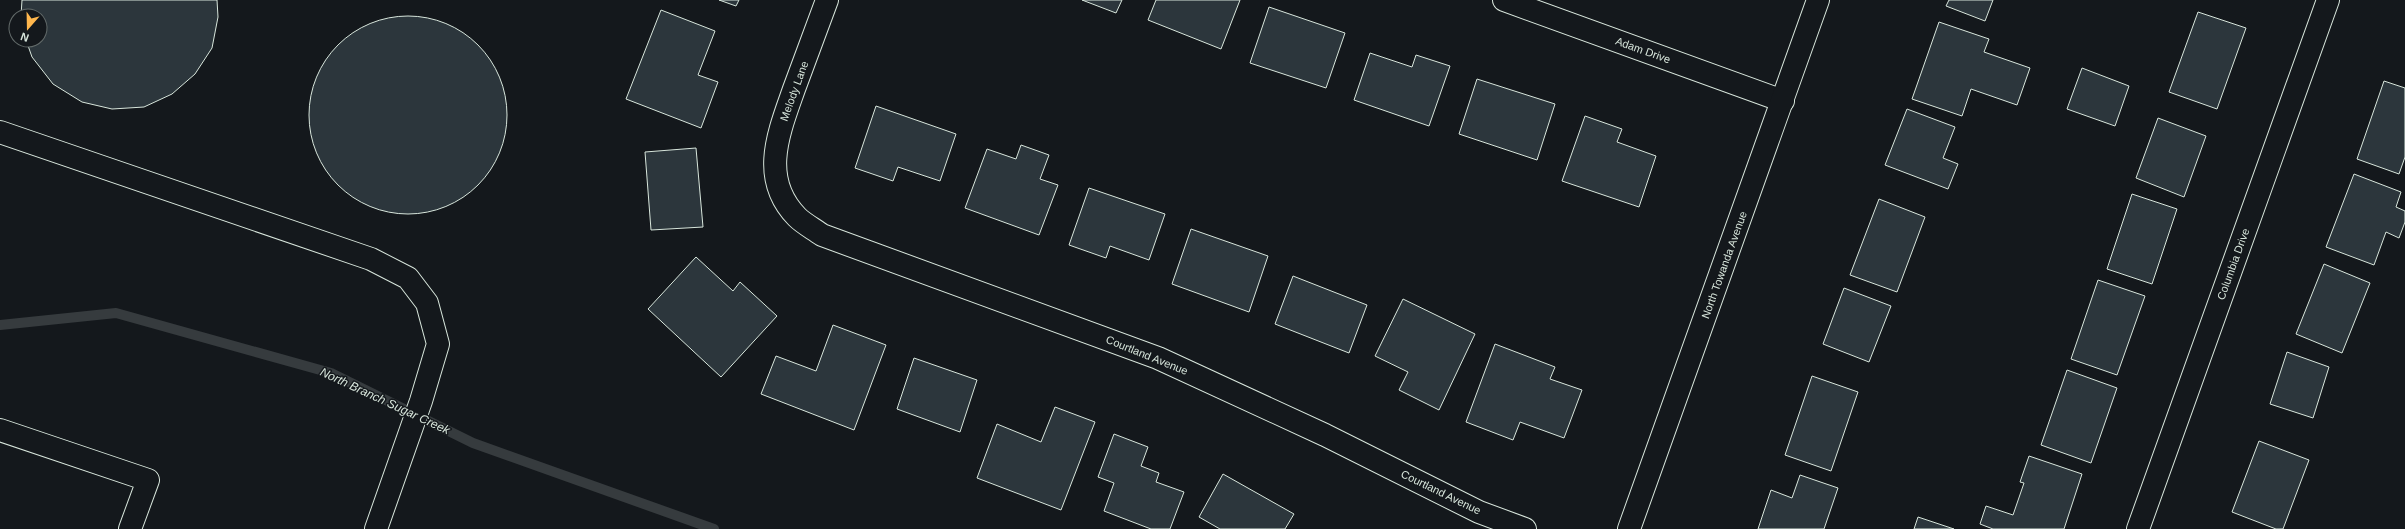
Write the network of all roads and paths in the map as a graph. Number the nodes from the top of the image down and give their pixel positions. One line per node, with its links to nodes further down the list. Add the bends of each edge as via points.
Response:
1 (826, 0): 7 (street, Melody Lane, via 778,136 774,165)
2 (1504, 0): 5 (street, Adam Drive)
3 (1818, 0): 5 (street, North Towanda Avenue)
4 (2328, 0): 13 (street, Columbia Drive)
5 (1783, 100): 12 (street, North Towanda Avenue)
6 (0, 132): 10 (street, via 371,259 408,278 427,304 438,344)
7 (778, 184): 11 (street, Courtland Avenue, via 788,207 798,218 822,235 1158,358 1325,435 1479,512)
8 (0, 430): 9 (street, via 148,480)
9 (130, 529)
10 (376, 529)
11 (1525, 529)
12 (1629, 529)
13 (2138, 529)

